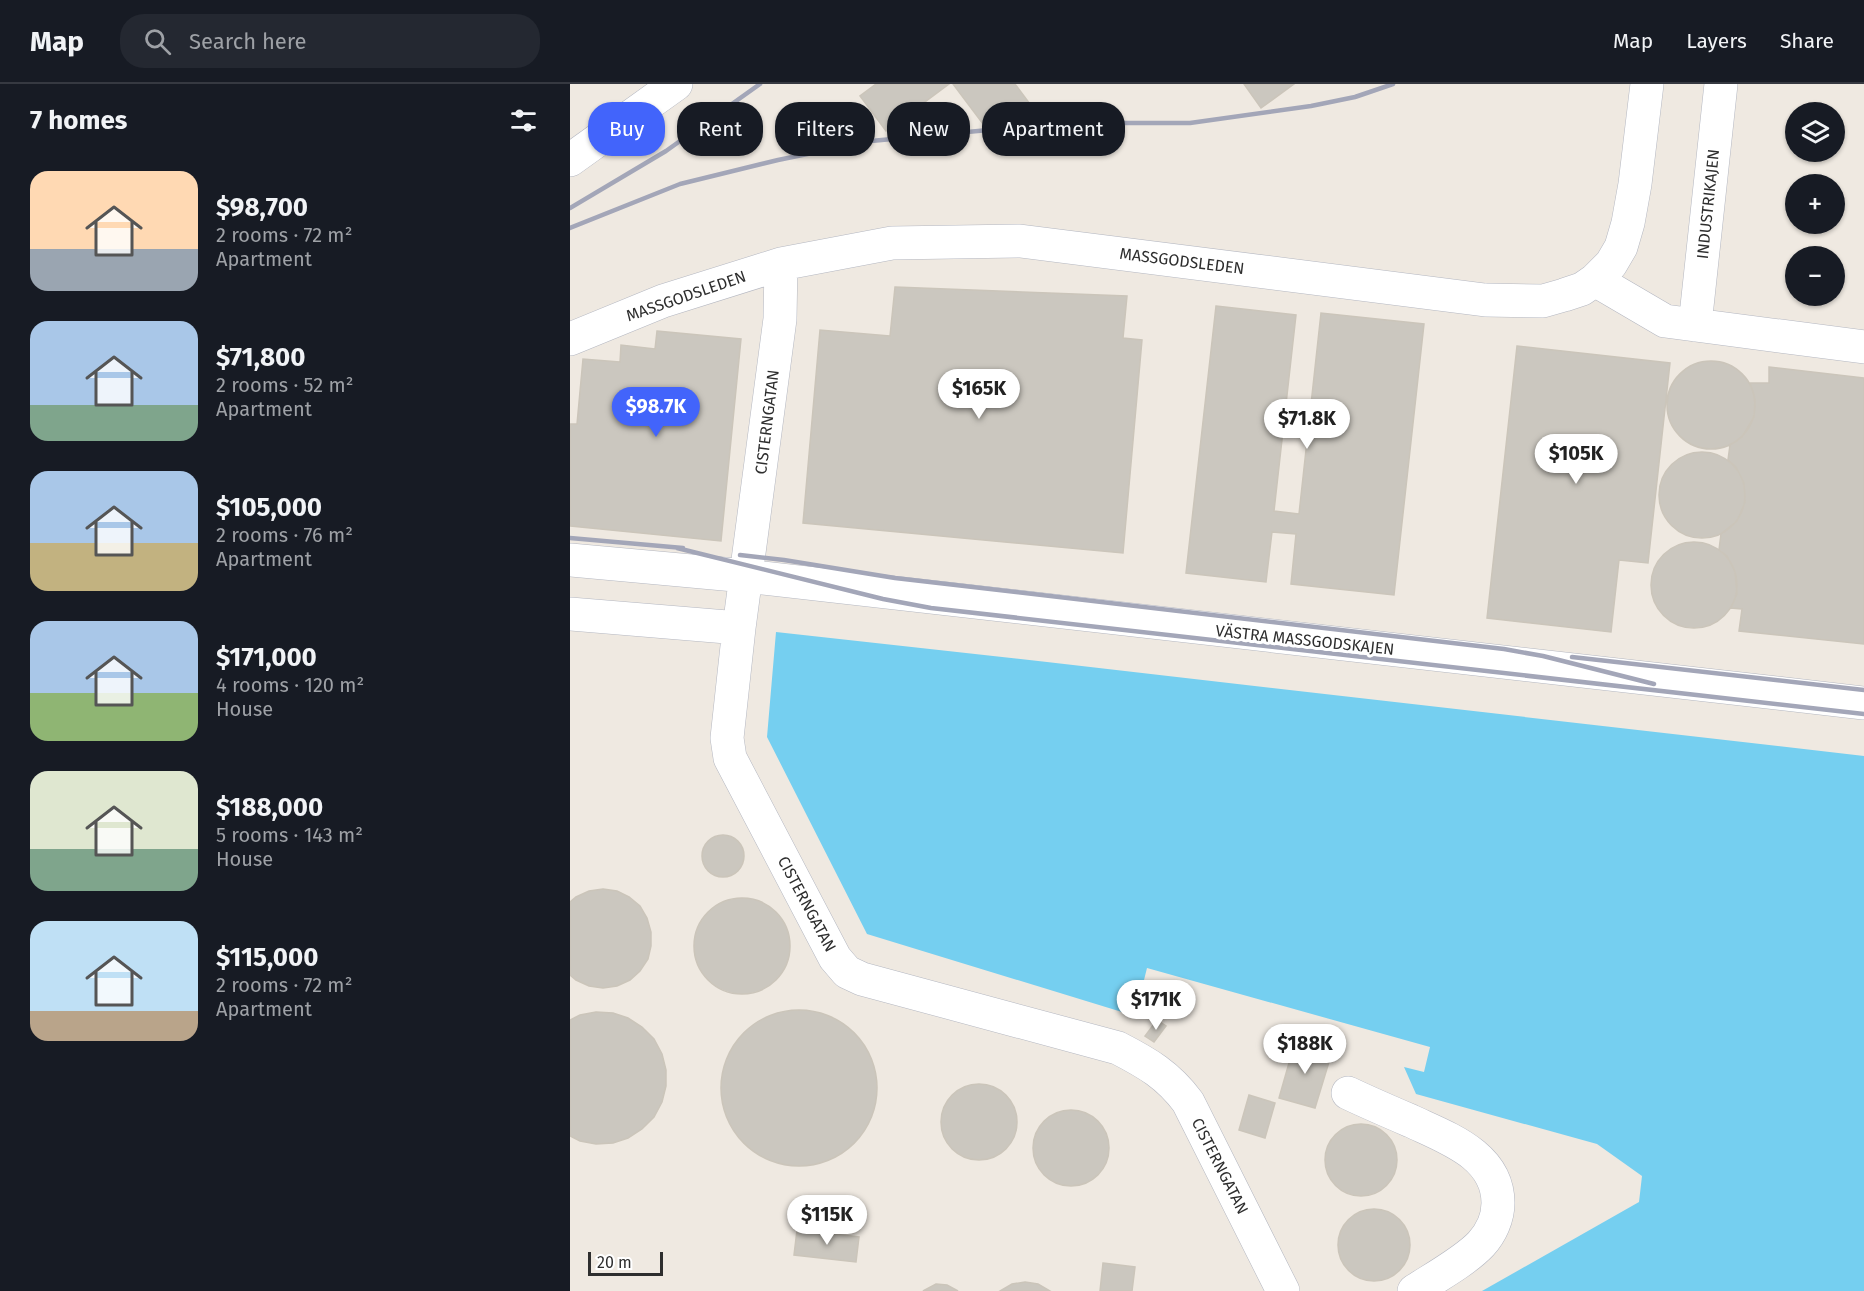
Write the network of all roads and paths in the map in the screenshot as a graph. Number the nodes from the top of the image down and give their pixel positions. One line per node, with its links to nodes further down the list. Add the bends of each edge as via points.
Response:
1 (676, 84): 4 (street)
2 (1647, 84): 6 (street, MASSGODSLEDEN, via 1628,223 1621,247)
3 (1721, 84): 7 (street, INDUSTRIKAJEN)
4 (570, 160)
5 (781, 264): 6 (street, MASSGODSLEDEN, via 892,243 1020,241 1485,300 1543,301 1582,289); 8 (street, MASSGODSLEDEN, via 663,301); 11 (street, CISTERNGATAN, via 780,319)
6 (1595, 280): 7 (street, via 1665,321)
7 (1695, 325): 9 (street)
8 (570, 339)
9 (1864, 347)
10 (570, 560): 11 (street)
11 (747, 576): 13 (street, CISTERNGATAN); 14 (street, VÄSTRA MASSGODSKAJEN)
12 (570, 615): 13 (street)
13 (739, 628): 16 (street, CISTERNGATAN, via 727,738 730,758 835,958 847,972 862,979 1118,1048 1147,1063 1175,1084 1188,1102)
14 (1864, 703)
15 (1348, 1093): 17 (street, via 1455,1142 1477,1156 1497,1187 1498,1214 1481,1245)
16 (1283, 1291)
17 (1414, 1291)

